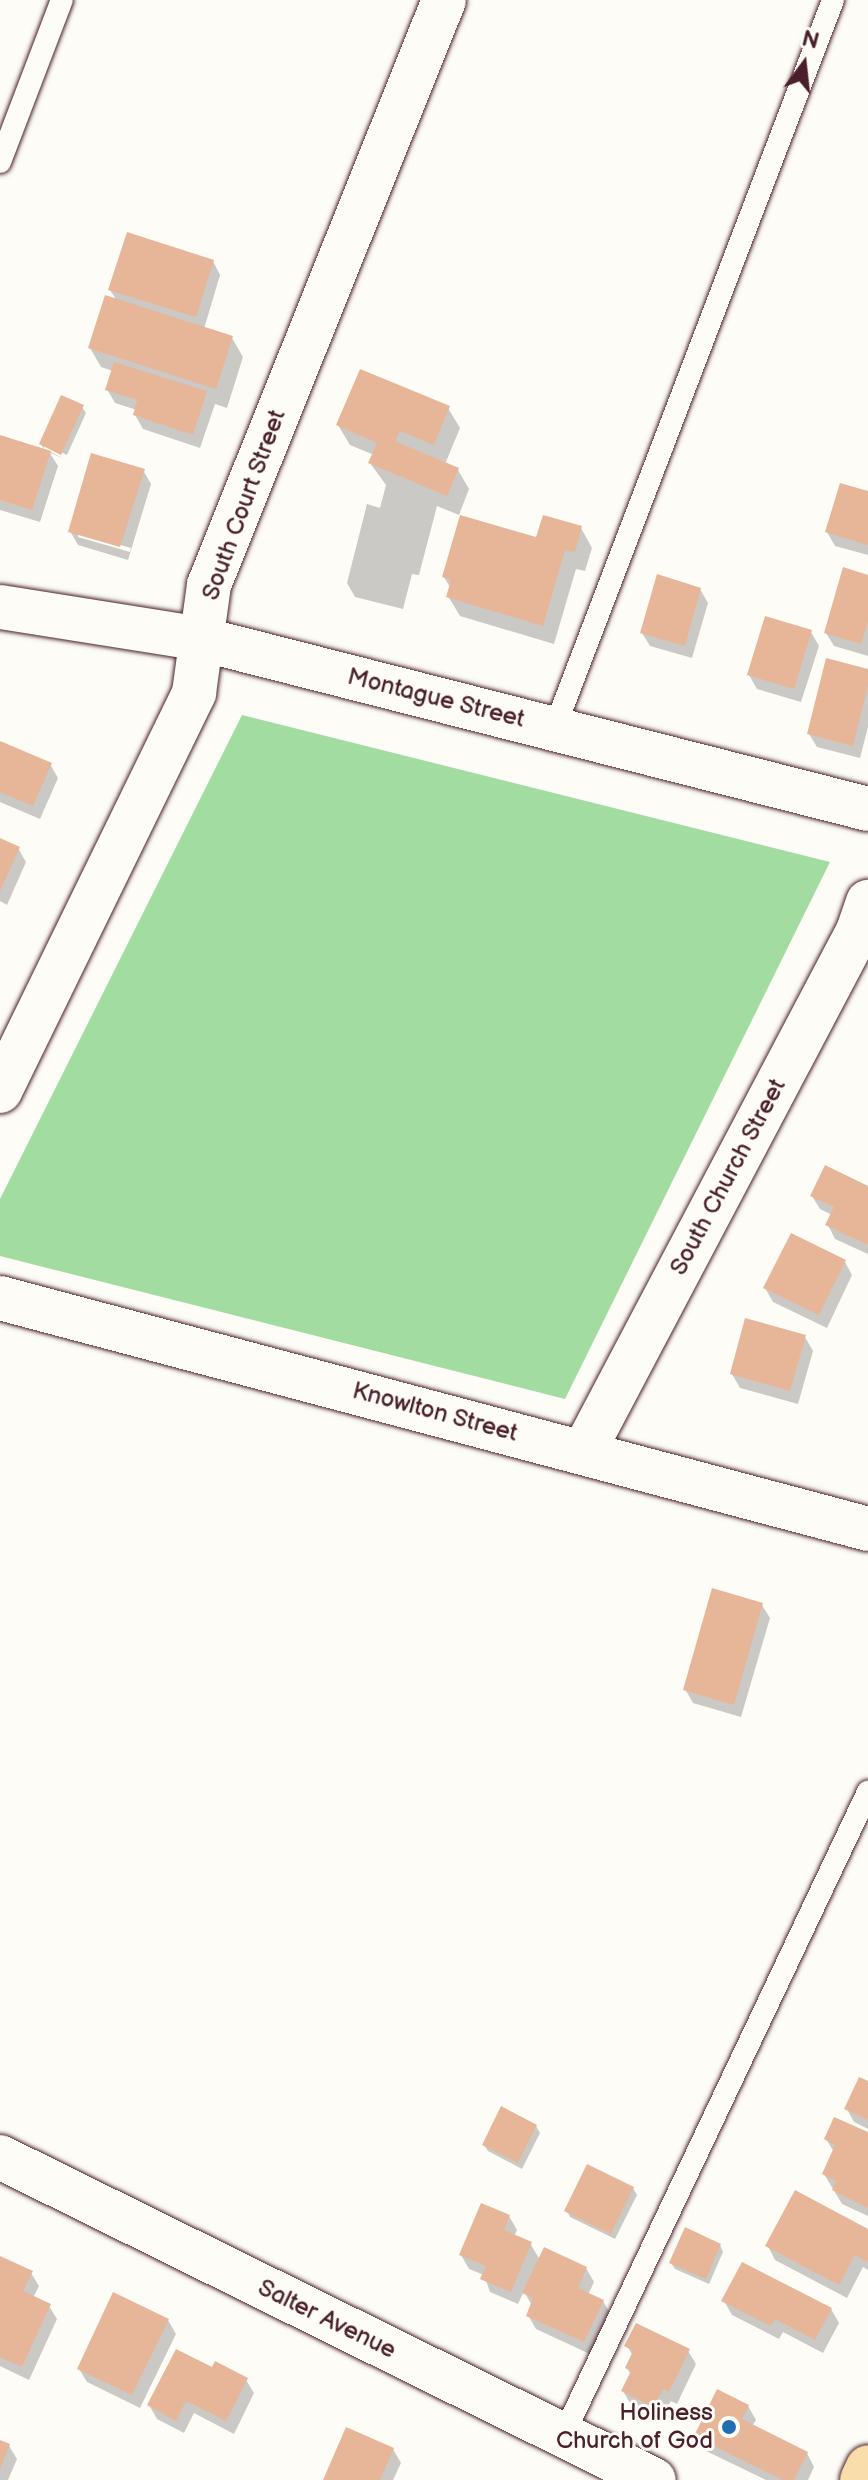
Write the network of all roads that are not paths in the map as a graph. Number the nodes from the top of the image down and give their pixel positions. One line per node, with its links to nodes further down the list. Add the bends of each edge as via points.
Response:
1 (62, 0): 4 (lane)
2 (444, 0): 6 (street, South Court Street, via 209,585)
3 (833, 0): 7 (lane)
4 (0, 162)
5 (0, 607): 6 (street, Montague Street)
6 (201, 639): 7 (street, Montague Street); 10 (street, South Court Street, via 194,693)
7 (555, 727): 8 (street, Montague Street)
8 (868, 809)
9 (868, 902): 12 (street, South Church Street, via 858,931)
10 (0, 1091)
11 (0, 1298): 12 (street, Knowlton Street)
12 (584, 1451): 13 (street, Knowlton Street)
13 (868, 1529)
14 (868, 1792): 16 (lane)
15 (0, 2157): 16 (street, Salter Avenue)
16 (563, 2436): 18 (street, Salter Avenue)
17 (868, 2467): 19 (main road)
18 (654, 2480)
19 (862, 2480)

